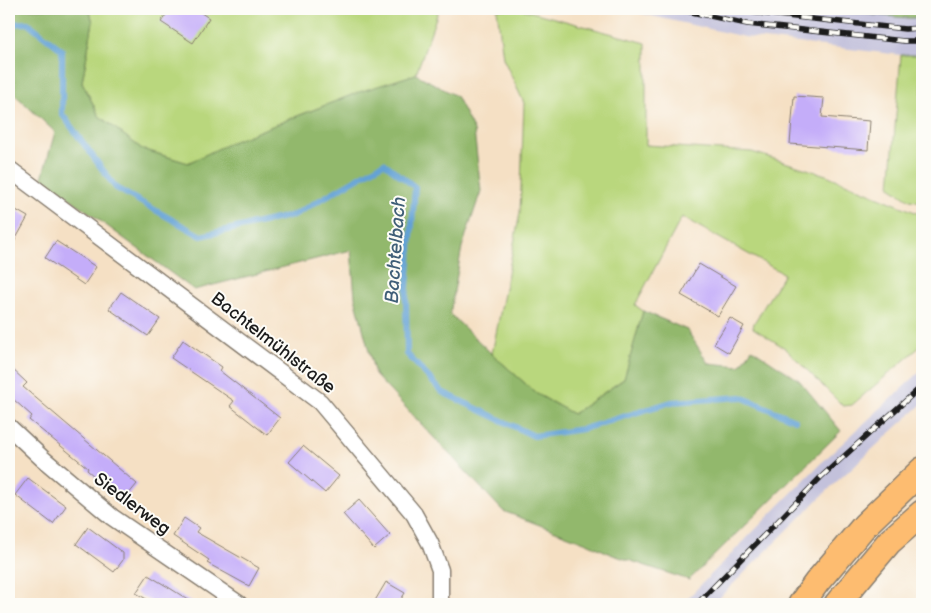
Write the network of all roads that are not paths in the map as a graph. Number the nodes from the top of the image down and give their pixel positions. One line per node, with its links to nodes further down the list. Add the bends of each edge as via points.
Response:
1 (9, 169): 6 (street, Bachtelmühlstraße, via 320,402 414,514 430,542 440,570)
2 (9, 426): 5 (street, Siedlerweg, via 112,517)
3 (922, 470): 7 (main road, via 865,525)
4 (922, 513): 8 (main road, via 889,542)
5 (239, 604)
6 (440, 604)
7 (801, 604)
8 (837, 604)

